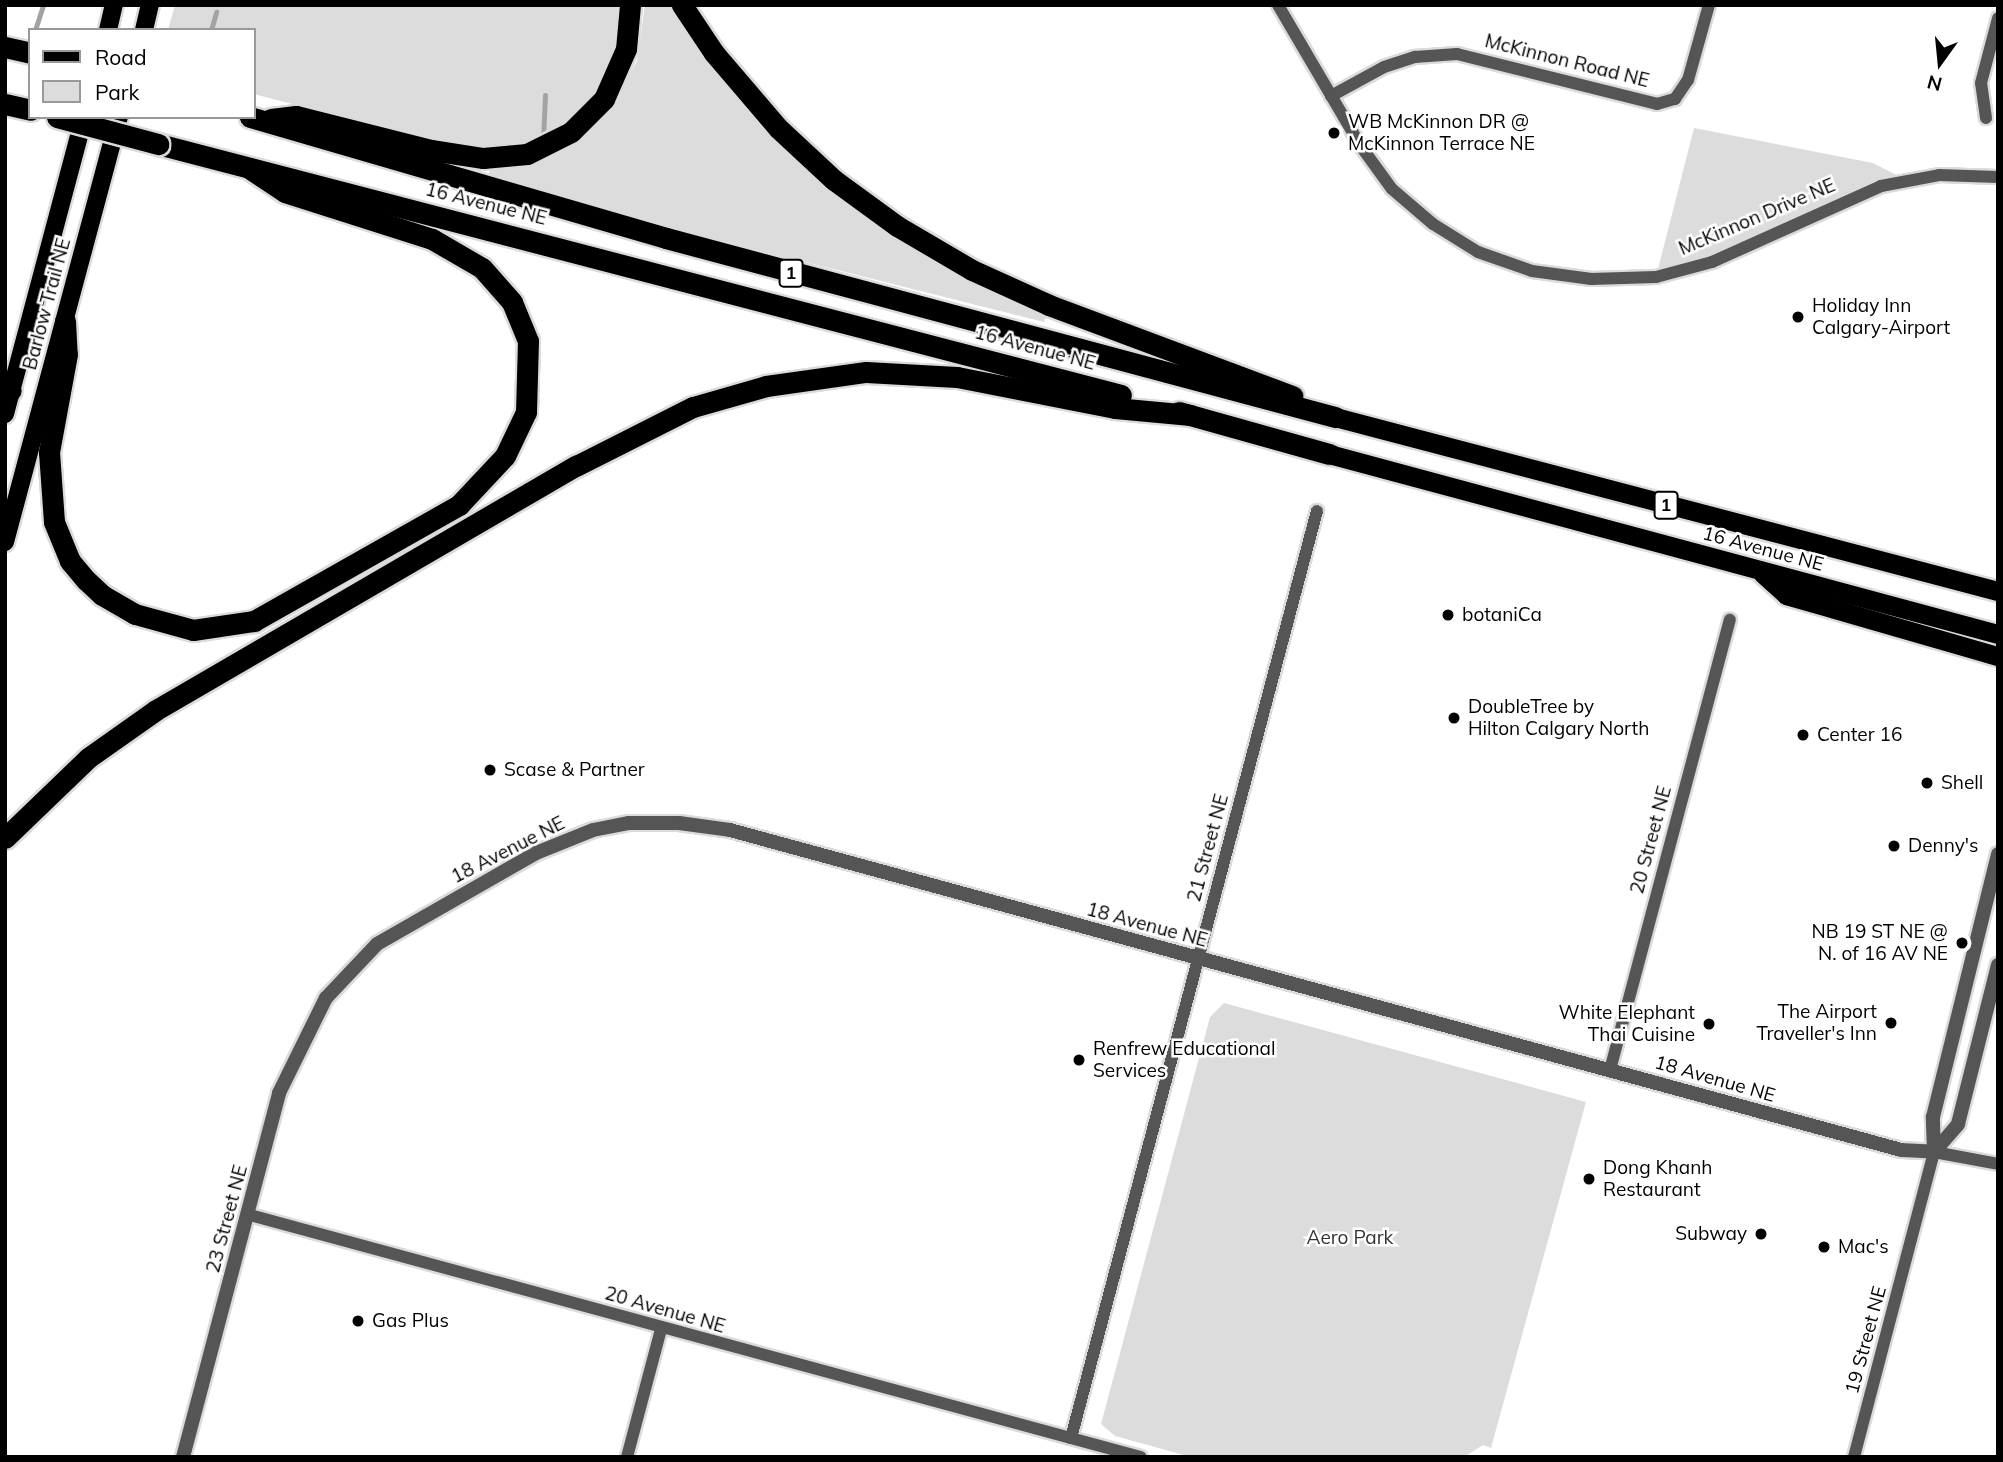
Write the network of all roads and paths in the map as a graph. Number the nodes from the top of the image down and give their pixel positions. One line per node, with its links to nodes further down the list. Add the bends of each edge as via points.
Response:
1 (114, 5): 8 (main road)
2 (150, 5): 9 (main road)
3 (630, 5): 18 (highway, via 626,49 604,99 571,132 527,154 483,158 431,150 296,116)
4 (682, 5): 25 (highway, via 720,61 778,128 834,180 897,226 972,270 1049,305 1276,388)
5 (1278, 5): 12 (street, McKinnon Drive NE)
6 (1709, 5): 12 (street, McKinnon Road NE, via 1688,80 1675,99 1657,104 1457,54 1415,57 1384,67)
7 (1998, 18): 13 (street, via 1982,83)
8 (108, 28)
9 (144, 28)
10 (5, 47): 11 (highway)
11 (28, 53)
12 (1331, 96): 20 (street, McKinnon Drive NE, via 1392,189 1433,224 1505,263 1563,276 1622,280 1670,274 1712,262 1881,186 1939,175)
13 (1986, 118)
14 (64, 119): 19 (highway, 16 Avenue NE / 1, bridge)
15 (83, 119): 22 (main road, Barlow Trail NE)
16 (118, 119): 21 (main road, Barlow Trail NE)
17 (254, 119): 25 (highway, 16 Avenue NE / 1, via 666,239)
18 (256, 119)
19 (248, 168): 21 (highway, via 285,192 390,224 452,249 499,282 528,341 526,412 505,456 459,505 254,621 193,630 135,614 86,580 70,561 54,522 49,452 67,354); 24 (highway, 16 Avenue NE / 1, via 680,277)
20 (1998, 177)
21 (65, 321): 28 (main road, Barlow Trail NE)
22 (8, 393): 23 (main road, Barlow Trail NE)
23 (5, 414)
24 (1191, 415): 26 (highway, 16 Avenue NE / 1); 34 (highway, via 1115,408 957,377 866,372 766,386 693,407 576,466 156,710 88,758)
25 (1335, 417): 30 (highway, 16 Avenue NE / 1)
26 (1329, 454): 29 (highway, 16 Avenue NE / 1)
27 (1317, 511): 36 (street, 21 Street NE)
28 (5, 542)
29 (1759, 571): 32 (highway, 16 Avenue NE / 1); 33 (highway, via 1786,596)
30 (1998, 591)
31 (1730, 620): 39 (street, 20 Street NE)
32 (1998, 634)
33 (1998, 656)
34 (5, 838)
35 (1998, 854): 40 (street, 19 Street NE, via 1936,1104)
36 (1199, 959): 38 (street, 18 Avenue NE, via 730,830 629,823 593,830 536,853 387,938); 39 (street, 18 Avenue NE); 44 (street, 21 Street NE)
37 (1998, 965): 40 (street, 19 Street NE, via 1958,1124)
38 (326, 998): 42 (street, 23 Street NE, via 279,1093)
39 (1610, 1070): 40 (street, 18 Avenue NE, via 1901,1150)
40 (1934, 1152): 41 (street, 18 Avenue NE); 48 (street, 19 Street NE)
41 (1998, 1164)
42 (250, 1215): 43 (street, 20 Avenue NE); 45 (street, 23 Street NE)
43 (661, 1329): 44 (street, 20 Avenue NE); 46 (street)
44 (1071, 1438): 47 (street, 20 Avenue NE)
45 (183, 1457)
46 (627, 1457)
47 (1141, 1457)
48 (1854, 1457)

